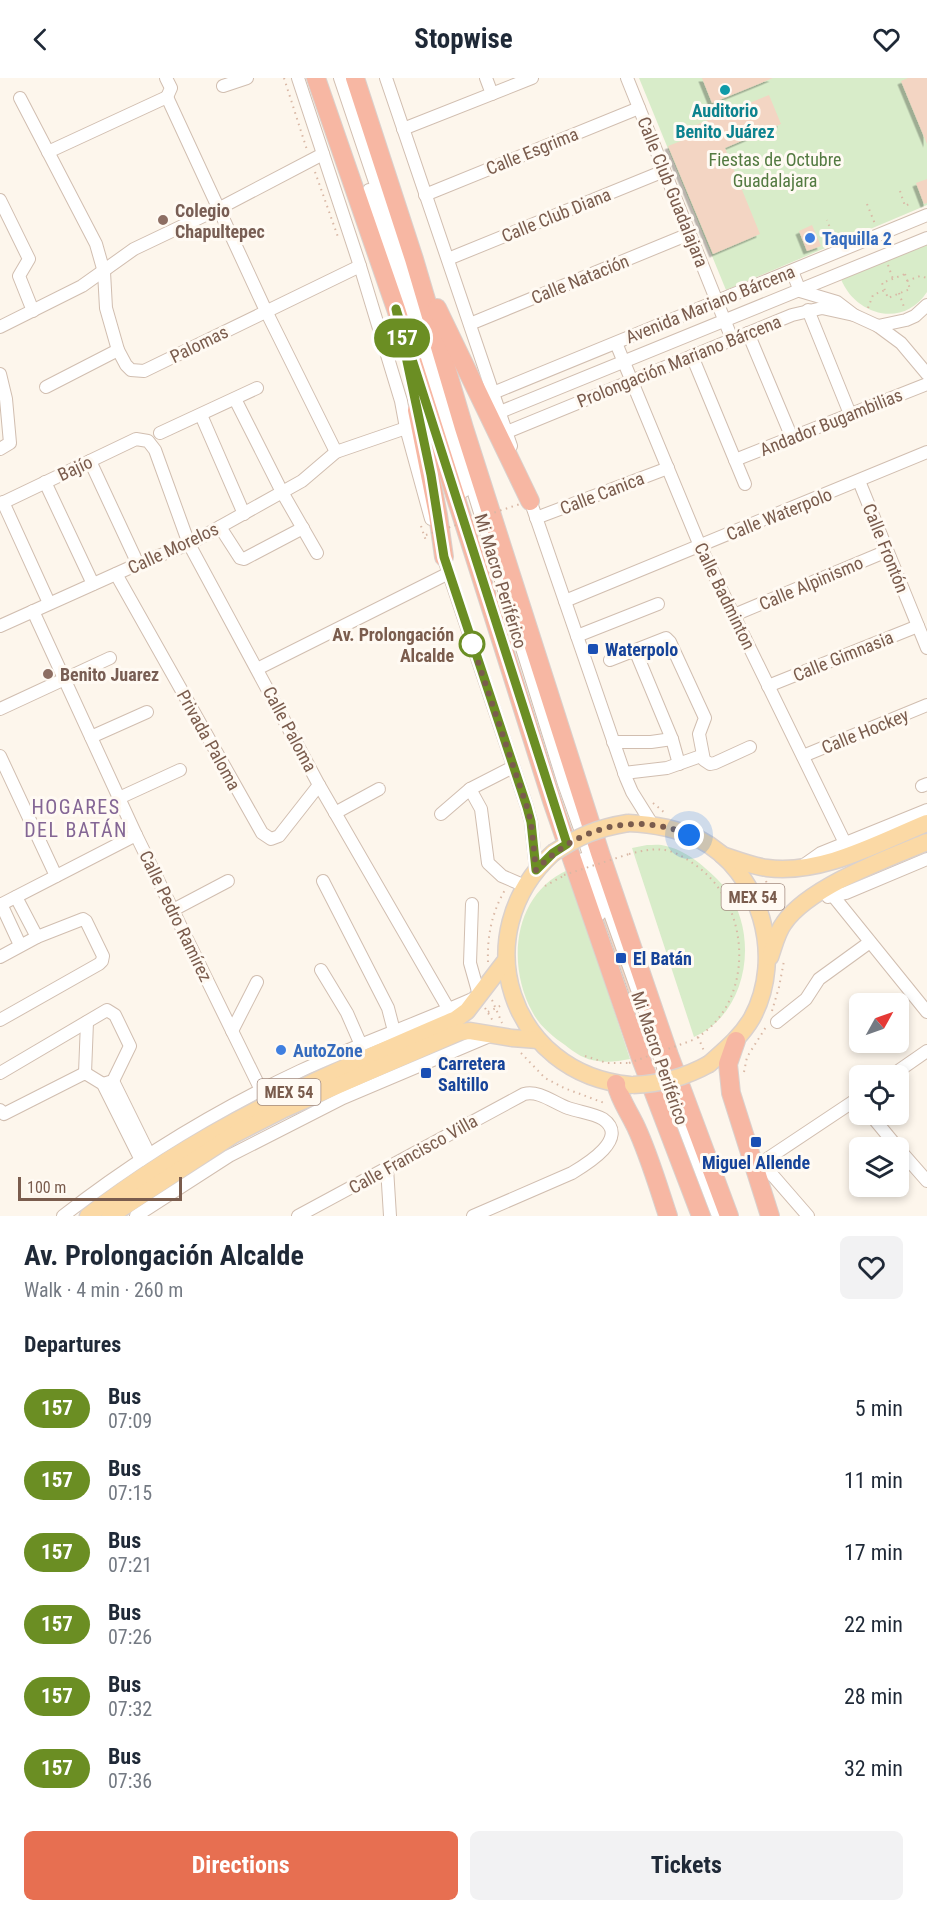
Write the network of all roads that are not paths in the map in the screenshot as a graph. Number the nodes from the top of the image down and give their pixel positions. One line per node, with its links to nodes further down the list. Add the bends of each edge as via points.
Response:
1 (166, 78): 14 (street, via 171,88)
2 (248, 78): 12 (street)
3 (298, 78): 19 (street)
4 (316, 78): 35 (highway)
5 (333, 78): 189 (street, Mi Macro Periférico, via 596,900)
6 (340, 78): 190 (street, Mi Macro Periférico, via 408,280 564,784)
7 (355, 78): 27 (highway)
8 (386, 78): 17 (street)
9 (486, 78): 13 (street)
10 (532, 78): 13 (street)
11 (627, 78): 16 (street, Calle Club Guadalajara)
12 (223, 86)
13 (492, 94): 17 (street)
14 (167, 97): 18 (street); 23 (street)
15 (21, 98): 18 (street)
16 (639, 108): 20 (street, Calle Club Guadalajara); 21 (street, Calle Esgrima)
17 (403, 129): 21 (street)
18 (48, 152): 31 (street, via 96,244)
19 (323, 154): 23 (street); 29 (street)
20 (664, 171): 25 (street, Calle Club Guadalajara); 28 (street, Calle Club Diana)
21 (425, 195): 28 (street)
22 (0, 200): 37 (street, via 29,259 19,276)
23 (218, 209): 31 (street, via 134,249); 38 (street)
24 (927, 215): 30 (street, Avenida Mariano Bárcena)
25 (689, 234): 33 (street, Calle Club Guadalajara); 41 (street, Calle Natación)
26 (927, 238): 32 (street, Prolongación Mariano Bárcena)
27 (414, 259): 77 (highway); 191 (highway, via 600,853)
28 (448, 259): 41 (street)
29 (360, 266): 38 (street); 61 (street)
30 (792, 271): 32 (street); 33 (street, Avenida Mariano Bárcena)
31 (104, 272): 37 (street); 47 (street, via 106,308)
32 (800, 291): 39 (street, via 837,302); 40 (street, Prolongación Mariano Bárcena)
33 (717, 302): 40 (street, Calle Club Guadalajara); 46 (street, Avenida Mariano Bárcena)
34 (927, 305): 42 (street, via 906,320)
35 (396, 309): 86 (highway); 188 (highway, via 552,801 641,1059)
36 (808, 310): 39 (street, Prolongación Mariano Bárcena, via 822,308); 44 (street, Prolongación Mariano Bárcena); 59 (street)
37 (33, 311): 43 (street)
38 (266, 311): 47 (street, Palomas, via 144,371 131,370); 67 (street)
39 (854, 315): 42 (street)
40 (725, 321): 45 (street, Calle Club Guadalajara); 49 (street, Prolongación Mariano Bárcena)
41 (470, 324): 56 (street)
42 (878, 326): 51 (street, via 901,343)
43 (0, 327)
44 (748, 333): 45 (street, Prolongación Mariano Bárcena); 64 (street)
45 (732, 339): 48 (street, Prolongación Mariano Bárcena)
46 (616, 343): 49 (street, Calle Badminton); 56 (street, Avenida Mariano Bárcena)
47 (118, 350): 54 (street)
48 (692, 356): 52 (street, Prolongación Mariano Bárcena); 69 (street)
49 (624, 362): 52 (street, Calle Badminton); 58 (street, Prolongación Mariano Bárcena)
50 (0, 374): 66 (street, via 10,443)
51 (927, 374)
52 (631, 381): 62 (street, Prolongación Mariano Bárcena); 71 (street, Calle Badminton)
53 (927, 384): 59 (street, Andador Bugambilias)
54 (46, 387)
55 (257, 388): 57 (street)
56 (493, 393): 58 (street)
57 (235, 399): 60 (street); 75 (street)
58 (500, 412): 62 (street)
59 (850, 414): 64 (street, Andador Bugambilias)
60 (201, 415): 63 (street); 78 (street)
61 (406, 428): 67 (street); 86 (street)
62 (507, 432): 77 (street)
63 (160, 433)
64 (792, 438): 69 (street, Andador Bugambilias)
65 (148, 441): 70 (street, Bajío, via 136,439); 81 (street, Calle Paloma, via 155,450)
66 (0, 449)
67 (336, 452): 75 (street, Calle Morelos, via 302,481)
68 (927, 452): 72 (street, Calle Waterpolo)
69 (735, 460): 74 (street)
70 (90, 461): 73 (street, Bajío); 85 (street)
71 (668, 468): 77 (street, Calle Canica); 82 (street, Calle Badminton)
72 (859, 481): 82 (street, Calle Waterpolo); 83 (street, Calle Frontón)
73 (45, 482): 76 (street, Bajío); 88 (street)
74 (745, 484)
75 (282, 492): 78 (street, Calle Morelos); 80 (street)
76 (2, 503): 90 (street)
77 (529, 508): 89 (street)
78 (244, 514): 79 (street, Calle Morelos)
79 (220, 527): 80 (street, via 244,559); 81 (street, Calle Morelos)
80 (303, 528): 84 (street)
81 (189, 544): 85 (street, Calle Morelos); 101 (street, Calle Paloma)
82 (700, 546): 89 (street, Calle Waterpolo); 93 (street, Calle Badminton)
83 (887, 551): 93 (street, Calle Alpinismo); 95 (street, Calle Frontón)
84 (317, 553)
85 (138, 564): 87 (street, Calle Morelos)
86 (446, 565): 101 (street); 115 (street)
87 (116, 574): 88 (street, Calle Morelos); 118 (street, Privada Paloma, via 262,833 271,839 279,836)
88 (93, 584): 90 (street, Calle Morelos)
89 (565, 601): 96 (street)
90 (49, 603): 92 (street, Calle Morelos)
91 (657, 604): 96 (street)
92 (33, 611): 94 (street, Calle Morelos); 102 (street, Calle Pedro Ramírez)
93 (734, 615): 103 (street, Calle Badminton)
94 (0, 626)
95 (918, 626): 97 (street, Calle Frontón); 103 (street, Calle Gimnasia)
96 (577, 636): 109 (street)
97 (927, 648)
98 (635, 651): 100 (street); 108 (street); 112 (street, via 663,638 670,642 705,718 699,734)
99 (110, 658): 102 (street)
100 (610, 660)
101 (257, 669): 118 (street, Calle Paloma)
102 (64, 679): 105 (street); 107 (street, Calle Pedro Ramírez)
103 (768, 686): 113 (street, Calle Badminton)
104 (927, 705): 113 (street, Calle Hockey)
105 (0, 709)
106 (147, 712): 107 (street)
107 (91, 737): 121 (street, Calle Pedro Ramírez)
108 (672, 739): 109 (street); 114 (street)
109 (613, 742): 117 (street)
110 (750, 747): 112 (street, via 710,764)
111 (0, 756): 134 (street)
112 (701, 756): 114 (street)
113 (803, 756): 129 (street, Calle Badminton)
114 (679, 764): 117 (street)
115 (513, 767): 120 (street); 133 (street, via 531,822)
116 (180, 770): 121 (street)
117 (624, 773): 126 (street)
118 (319, 785): 123 (street, Calle Paloma)
119 (379, 789): 123 (street)
120 (470, 789): 124 (street); 137 (street, via 481,809 488,863 502,876)
121 (119, 798): 127 (street, Calle Pedro Ramírez)
122 (927, 810): 129 (street)
123 (335, 813): 153 (street, Calle Paloma)
124 (441, 814)
125 (927, 823): 132 (main road, MEX 54, via 834,861)
126 (652, 824): 130 (main road, MEX 54, via 700,840); 133 (main road, MEX 54, bridge, via 601,828 576,838)
127 (136, 834): 134 (street); 143 (street, Calle Pedro Ramírez)
128 (927, 842): 140 (main road, MEX 54, via 845,877)
129 (845, 843): 132 (street)
130 (722, 855): 132 (main road, MEX 54, via 766,868); 149 (main road, MEX 54, via 742,877 757,904 766,933)
131 (927, 859): 139 (street)
132 (801, 867)
133 (536, 870): 137 (main road, MEX 54)
134 (56, 876): 138 (street)
135 (228, 881): 143 (street)
136 (323, 881): 158 (street, via 388,1008)
137 (526, 886): 148 (main road, MEX 54, via 509,921)
138 (16, 897): 142 (street); 144 (street)
139 (834, 897): 140 (street); 145 (street)
140 (811, 899): 149 (main road, MEX 54, via 783,924)
141 (472, 904): 152 (street, via 470,963)
142 (0, 905): 146 (street)
143 (173, 910): 159 (street, Calle Pedro Ramírez)
144 (37, 937): 146 (street); 155 (street, via 82,919 103,956 102,961)
145 (870, 942): 154 (street); 157 (street, via 819,979 806,999)
146 (20, 945): 147 (street)
147 (0, 957)
148 (506, 960): 152 (main road, MEX 54); 161 (main road, MEX 54, via 514,1000)
149 (767, 963): 162 (main road, MEX 54, via 763,991)
150 (321, 970): 163 (street)
151 (257, 982): 159 (street)
152 (482, 991): 153 (street); 180 (main road, MEX 54, via 456,1019 276,1098 167,1161)
153 (448, 1010): 158 (street)
154 (927, 1012)
155 (0, 1020)
156 (87, 1022): 166 (street); 167 (street); 168 (street, via 107,1010 115,1015 130,1047)
157 (777, 1022)
158 (394, 1031): 163 (street)
159 (232, 1032): 170 (street, Calle Pedro Ramírez)
160 (502, 1037): 161 (main road, MEX 54); 180 (main road, MEX 54, via 460,1032 315,1094 233,1135); 183 (street, via 333,1103 229,1156)
161 (538, 1040): 169 (main road, MEX 54, via 573,1069)
162 (736, 1041): 169 (main road, MEX 54, bridge, via 708,1064 683,1077 658,1084); 177 (highway, via 728,1064 731,1093)
163 (361, 1045): 170 (street)
164 (927, 1051): 165 (street)
165 (907, 1065)
166 (0, 1073)
167 (85, 1073): 168 (street); 172 (street, via 4,1114)
168 (108, 1082): 175 (street)
169 (625, 1085): 187 (highway, via 620,1100 635,1124)
170 (261, 1090): 175 (street)
171 (849, 1106): 177 (street)
172 (0, 1110)
173 (879, 1125): 174 (street)
174 (889, 1137)
175 (145, 1157): 180 (street)
176 (909, 1161): 179 (street)
177 (758, 1165): 192 (highway); 193 (street)
178 (387, 1168): 184 (street, Calle Francisco Villa); 185 (street); 186 (street, Calle Francisco Villa, via 529,1093 603,1119 611,1130 609,1143 572,1173)
179 (927, 1181)
180 (111, 1207): 181 (street); 182 (main road, MEX 54)
181 (63, 1216)
182 (88, 1216)
183 (136, 1216)
184 (298, 1216)
185 (390, 1216)
186 (473, 1216)
187 (668, 1216)
188 (701, 1216)
189 (707, 1216)
190 (718, 1216)
191 (729, 1216)
192 (770, 1216)
193 (808, 1216)

